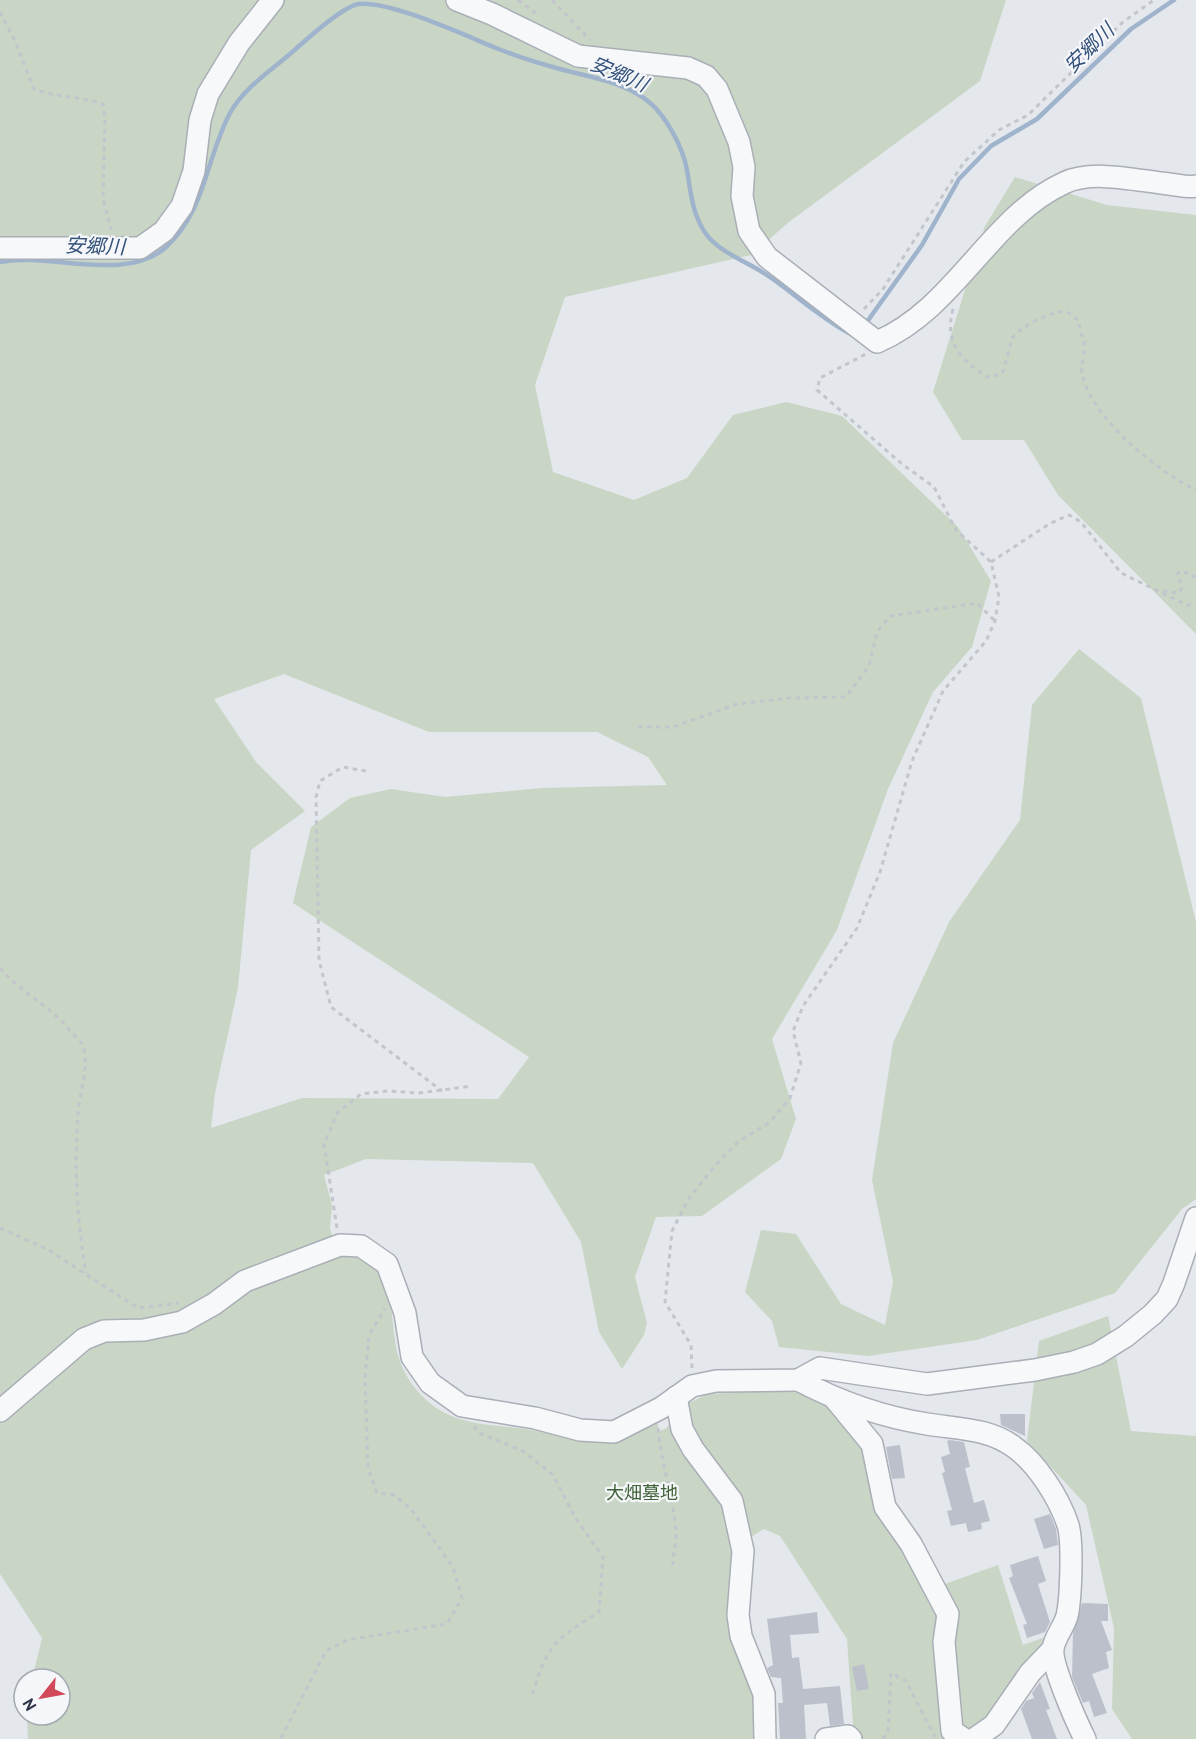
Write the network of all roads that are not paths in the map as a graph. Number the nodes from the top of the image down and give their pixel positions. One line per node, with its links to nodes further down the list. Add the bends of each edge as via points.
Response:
1 (273, 0): 4 (street, via 208,94 200,120 194,171 182,206 164,231 140,248)
2 (457, 0): 3 (street, via 578,56 687,68 706,76 717,88 739,142 744,166 742,196 749,231 767,257 864,330 900,332 927,311 1031,203 1066,182 1106,176)
3 (1196, 186)
4 (0, 248)
5 (1196, 1218): 6 (street, via 1167,1299 1126,1336 1097,1354 1035,1370 927,1384 820,1368)
6 (798, 1380): 7 (street, via 716,1381); 8 (street)
7 (676, 1397): 9 (street, via 614,1432 580,1430 462,1406 430,1383 412,1357 405,1313 387,1264 361,1246 340,1245 244,1281 182,1322 144,1330 104,1331 84,1339); 11 (street, via 682,1429 732,1501 743,1551 738,1615 741,1636 764,1695)
8 (835, 1400): 10 (street, via 927,1425 959,1427 987,1435 1014,1446 1038,1472 1068,1526 1067,1616); 14 (street, via 872,1444 885,1507 911,1544 948,1614 944,1642 952,1731)
9 (0, 1412)
10 (1052, 1650): 15 (street, via 1030,1673 994,1725); 16 (street)
11 (765, 1739)
12 (826, 1739): 13 (street)
13 (851, 1739)
14 (964, 1739)
15 (974, 1739)
16 (1085, 1739)

